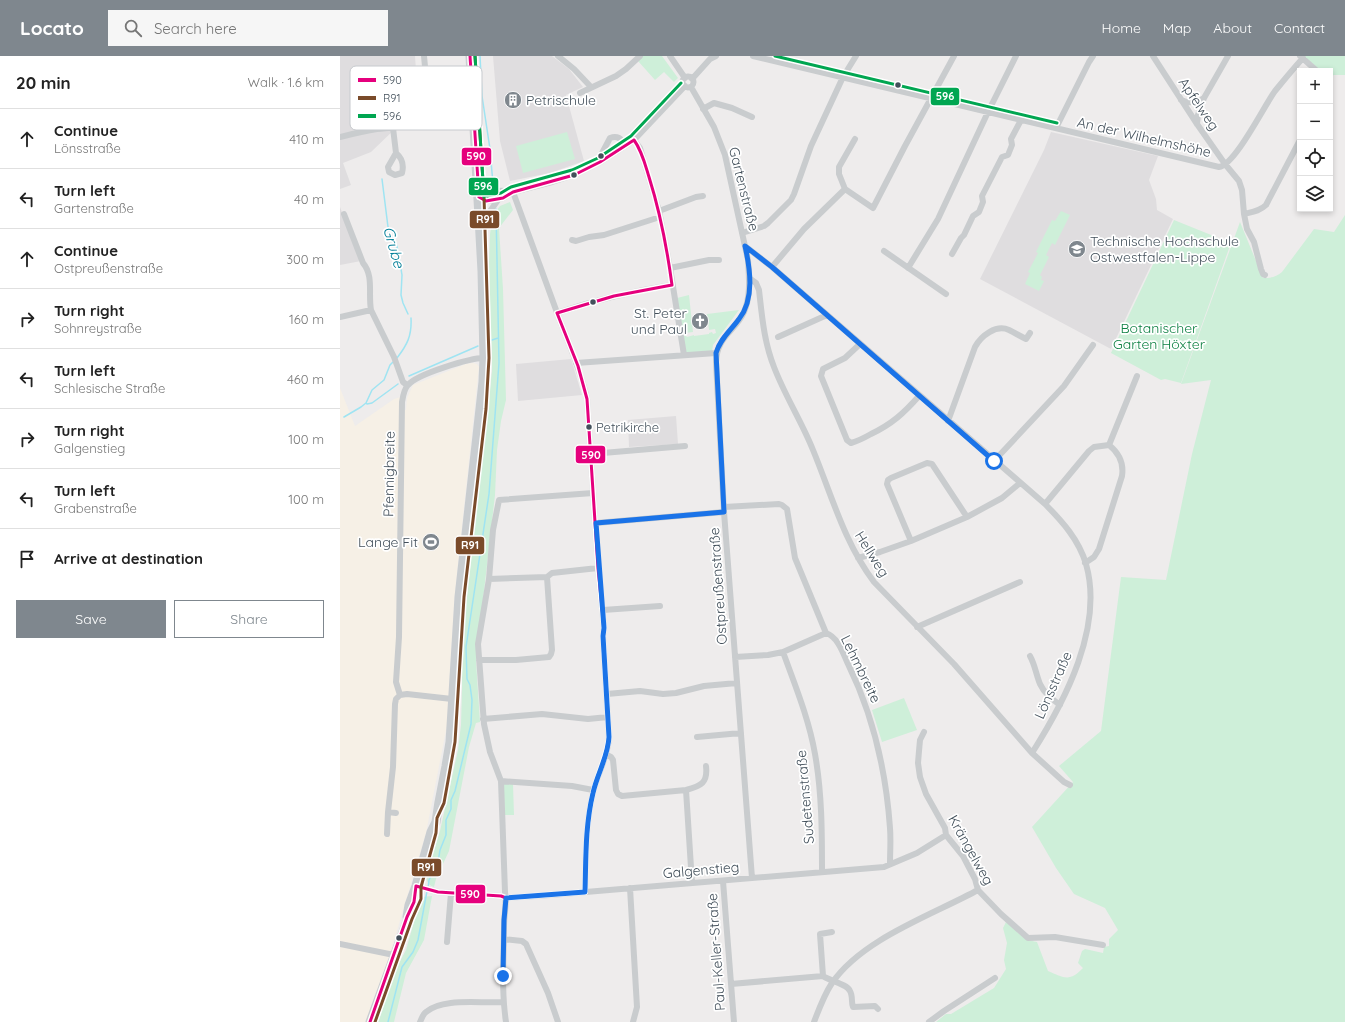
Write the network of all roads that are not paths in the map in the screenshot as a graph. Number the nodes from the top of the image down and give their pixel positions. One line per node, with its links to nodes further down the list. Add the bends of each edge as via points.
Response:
1 (424, 56): 17 (street)
2 (470, 56): 18 (main road)
3 (558, 56): 24 (street)
4 (640, 56): 24 (street, via 616,76)
5 (670, 56): 21 (street)
6 (716, 56): 22 (street)
7 (753, 56): 16 (street, An der Wilhelmshöhe)
8 (786, 56): 16 (street)
9 (856, 56): 20 (street)
10 (954, 56): 26 (street)
11 (1016, 56): 30 (street)
12 (1094, 56): 34 (street)
13 (1153, 56): 28 (street, Apfelweg)
14 (1228, 56): 27 (street)
15 (1302, 57): 19 (street); 45 (street, via 1265,105 1239,149)
16 (784, 63): 20 (street, An der Wilhelmshöhe)
17 (425, 66)
18 (470, 66)
19 (1314, 68)
20 (843, 77): 26 (street, An der Wilhelmshöhe); 55 (street, via 810,146 798,185 790,200 768,224)
21 (685, 78): 22 (street); 23 (street, via 683,81)
22 (692, 79): 23 (street, via 693,83)
23 (688, 86): 29 (street, Gartenstraße); 40 (street)
24 (591, 87): 25 (street)
25 (580, 93)
26 (931, 98): 30 (street, An der Wilhelmshöhe); 46 (street, via 873,208)
27 (1204, 98): 28 (street, via 1191,103); 33 (street)
28 (1181, 100): 33 (street, Apfelweg)
29 (703, 109): 31 (street, via 714,103); 55 (street, Gartenstraße, via 714,127 725,155)
30 (988, 112): 32 (street, An der Wilhelmshöhe); 63 (street, via 938,219)
31 (752, 117)
32 (1021, 120): 34 (street, An der Wilhelmshöhe); 59 (street, via 1011,139 1012,145 1008,155 1002,157 982,196 978,212 973,216)
33 (1197, 124): 45 (street, Apfelweg)
34 (1056, 128): 45 (street, An der Wilhelmshöhe, via 1219,167)
35 (373, 130): 38 (street)
36 (393, 130): 43 (street)
37 (475, 130): 48 (main road)
38 (340, 137)
39 (855, 139): 46 (street, via 839,167)
40 (634, 140): 41 (street); 52 (street, via 640,148)
41 (626, 145): 44 (street); 44 (street, via 619,138 610,138)
42 (1297, 146): 53 (street, via 1266,205)
43 (396, 153)
44 (600, 162): 47 (street, via 567,177)
45 (1225, 164): 53 (street, An der Wilhelmshöhe, via 1239,181)
46 (845, 190): 61 (street, via 804,229)
47 (513, 192): 48 (street, via 485,192); 50 (street); 69 (street)
48 (479, 196): 50 (street, via 486,201); 54 (main road)
49 (703, 196): 52 (street)
50 (498, 200): 54 (street, via 488,214 486,224)
51 (344, 214): 68 (street, via 367,268)
52 (660, 214): 56 (street, via 604,235); 62 (street)
53 (1244, 214): 64 (street, An der Wilhelmshöhe, via 1247,229)
54 (480, 233): 78 (main road)
55 (742, 233): 57 (street, Gartenstraße)
56 (572, 240)
57 (745, 246): 61 (street, Lönsstraße); 65 (street, Gartenstraße)
58 (884, 251): 63 (street)
59 (952, 254)
60 (719, 260): 62 (street)
61 (772, 267): 70 (street, Lönsstraße)
62 (670, 268): 66 (street)
63 (908, 268): 67 (street)
64 (1265, 275)
65 (750, 278): 76 (street, via 744,312 721,342); 95 (street, Hellweg, via 759,290 766,344 774,368 813,449 844,531)
66 (672, 285): 69 (street, via 582,304); 77 (street)
67 (946, 294)
68 (371, 310): 71 (street); 81 (street, via 403,382)
69 (557, 313): 79 (street)
70 (827, 315): 73 (street); 74 (street, Lönsstraße)
71 (340, 317)
72 (1030, 333): 83 (street, via 1026,340 1008,329 1001,329 993,330 981,338 975,347)
73 (778, 337)
74 (860, 344): 82 (street, Lönsstraße); 82 (street, via 845,358 823,370 821,376 847,440 856,442 894,422)
75 (1093, 345): 87 (street, via 1064,386)
76 (716, 353): 77 (street); 91 (street, Ostpreußenstraße)
77 (684, 355): 79 (street)
78 (484, 358): 81 (street, via 460,362); 112 (main road, via 481,408 459,597)
79 (576, 363): 86 (street, via 587,399)
80 (1137, 376): 84 (street)
81 (407, 385): 111 (street, Pfennigbreite, via 402,402 399,637 396,682)
82 (919, 396): 83 (street, Lönsstraße)
83 (948, 420): 87 (street, Lönsstraße)
84 (1109, 445): 90 (street, via 1094,447); 96 (street, via 1119,455 1122,476 1098,549 1094,557)
85 (685, 446): 86 (street)
86 (591, 454): 89 (street)
87 (994, 461): 88 (street, Lönsstraße)
88 (1020, 483): 90 (street, Lönsstraße); 92 (street, via 1002,498)
89 (593, 493): 93 (street); 99 (street, via 499,500 493,530)
90 (1045, 504): 96 (street, Lönsstraße, via 1067,528)
91 (724, 510): 93 (street); 104 (street, Lehmbreite, via 779,504 785,506 795,558); 107 (street, Ostpreußenstraße)
92 (967, 517): 94 (street); 94 (street, via 932,464 927,463 891,478 887,484)
93 (596, 523): 97 (street)
94 (911, 541): 95 (street)
95 (858, 558): 103 (street, Hellweg, via 874,582)
96 (1085, 563): 113 (street, Lönsstraße, via 1090,597 1087,628 1077,667)
97 (598, 568): 98 (street, via 552,573); 102 (street)
98 (547, 577): 99 (street); 108 (street, via 551,654 549,657)
99 (489, 579): 108 (street, via 478,644)
100 (1020, 582): 103 (street)
101 (660, 606): 102 (street)
102 (603, 610): 110 (street)
103 (917, 627): 119 (street, Hellweg, via 954,664)
104 (826, 633): 105 (street); 130 (street, Lehmbreite, via 835,639 843,653 871,718 888,807)
105 (783, 652): 107 (street); 131 (street, Sudetenstraße, via 801,702 815,753 821,808)
106 (1030, 656): 113 (street, via 1040,685)
107 (735, 657): 109 (street, Ostpreußenstraße)
108 (479, 660): 115 (street)
109 (737, 683): 110 (street, via 704,686 676,693 640,691); 117 (street, Ostpreußenstraße)
110 (607, 694): 114 (street)
111 (400, 695): 112 (street); 126 (street, Pfennigbreite, via 395,704 393,767)
112 (452, 699): 135 (main road, via 446,766 439,802 432,817)
113 (1060, 706): 119 (street, Lönsstraße)
114 (608, 717): 115 (street, via 588,719 542,714); 120 (street)
115 (483, 718): 122 (street, via 490,752)
116 (924, 732): 129 (street, Krängelweg, via 919,751 920,777)
117 (741, 733): 118 (street); 132 (street, Ostpreußenstraße)
118 (697, 737)
119 (1032, 753): 123 (street, Hellweg)
120 (607, 755): 124 (street); 125 (street, via 613,760 616,790 622,796)
121 (706, 766): 125 (street, via 706,778 703,783)
122 (501, 781): 124 (street); 140 (street)
123 (1070, 785)
124 (593, 790): 139 (street, via 587,827)
125 (686, 790): 134 (street)
126 (388, 812): 127 (street); 128 (street, Pfennigbreite)
127 (396, 813)
128 (387, 834)
129 (946, 835): 130 (street, Galgenstieg, via 917,853); 137 (street, Krängelweg, via 963,856)
130 (890, 864): 131 (street, Galgenstieg, via 878,868)
131 (822, 872): 132 (street, Galgenstieg)
132 (752, 878): 133 (street, Galgenstieg)
133 (723, 881): 134 (street, Galgenstieg); 150 (street, Paul-Keller-Straße)
134 (692, 883): 136 (street, Galgenstieg)
135 (419, 887): 138 (street, Galgenstieg); 146 (main road)
136 (630, 888): 139 (street, Galgenstieg); 157 (street, via 637,1007)
137 (978, 890): 145 (street, Krängelweg, via 1028,938 1055,937); 149 (street, via 896,931 861,953)
138 (452, 892): 140 (street, Galgenstieg); 143 (street)
139 (585, 892): 140 (street, Galgenstieg)
140 (506, 898): 142 (street)
141 (832, 932): 147 (street, via 820,934)
142 (504, 939): 151 (street); 156 (street, via 522,941 526,944)
143 (447, 942)
144 (340, 944): 146 (street)
145 (1103, 945)
146 (394, 955): 153 (main road)
147 (823, 976): 149 (street); 150 (street)
148 (995, 978): 160 (street)
149 (833, 982): 152 (street, via 850,990 853,1007 875,1006); 159 (street)
150 (731, 984): 158 (street, Paul-Keller-Straße)
151 (503, 1002): 154 (street, via 441,1005 423,1014); 155 (street)
152 (878, 1009)
153 (370, 1022)
154 (420, 1022)
155 (506, 1022)
156 (558, 1022)
157 (634, 1022)
158 (734, 1022)
159 (814, 1022)
160 (929, 1022)

